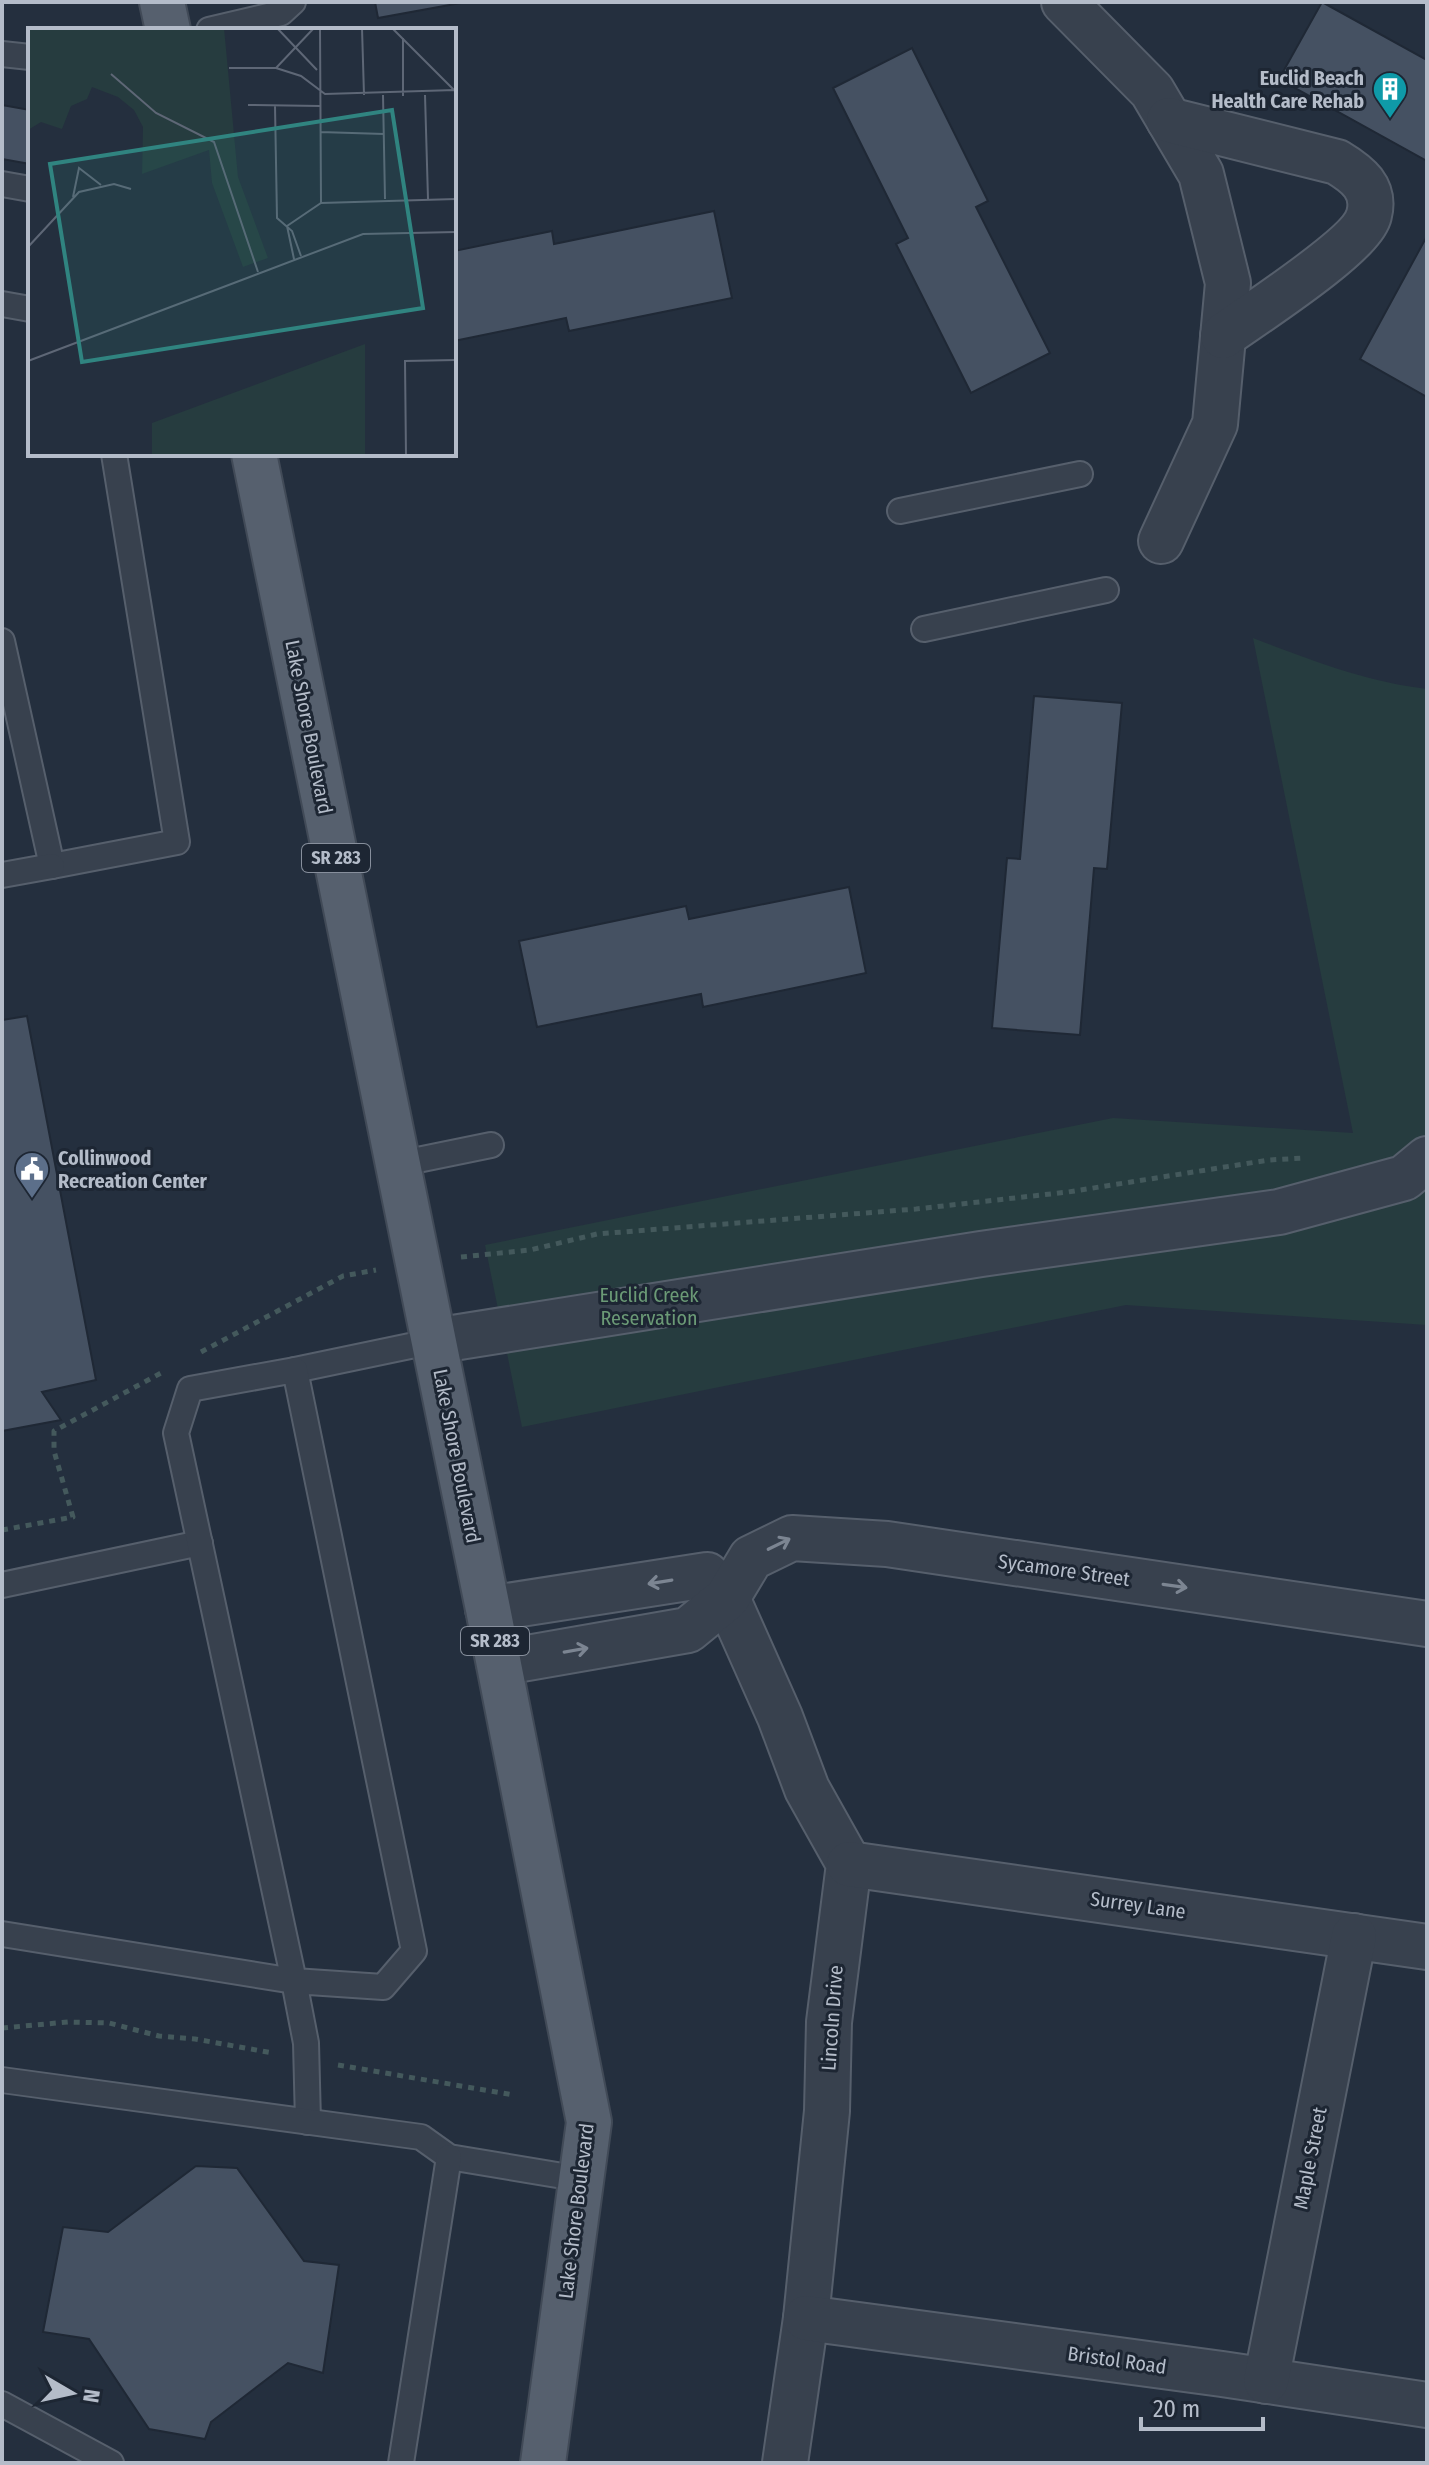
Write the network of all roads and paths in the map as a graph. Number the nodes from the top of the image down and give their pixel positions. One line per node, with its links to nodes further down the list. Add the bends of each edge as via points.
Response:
1 (162, 2): 4 (main road)
2 (293, 2): 5 (lane, via 281,13)
3 (1064, 2): 8 (street, via 1152,91)
4 (168, 28)
5 (217, 28)
6 (2, 54): 7 (lane)
7 (28, 57)
8 (1169, 120): 13 (street, via 1201,174 1228,283); 13 (street, via 1337,162 1358,175 1370,195 1369,217 1353,239)
9 (2, 184): 10 (lane)
10 (28, 189)
11 (2, 304): 12 (lane)
12 (28, 309)
13 (1223, 336): 18 (street, via 1215,424)
14 (114, 456): 22 (lane, via 177,842)
15 (254, 456): 27 (main road, Lake Shore Boulevard / SR 283)
16 (1080, 474): 17 (lane)
17 (900, 511)
18 (1161, 541)
19 (1106, 590): 20 (lane)
20 (924, 629)
21 (2, 641): 22 (lane)
22 (52, 866): 23 (lane)
23 (2, 875)
24 (491, 1145): 27 (lane)
25 (1313, 1158): 28 (path, via 916,1209 597,1234)
26 (1427, 1159): 29 (street, via 1404,1178 1279,1212)
27 (398, 1164): 29 (main road, Lake Shore Boulevard / SR 283)
28 (474, 1256)
29 (434, 1341): 30 (lane); 36 (main road, Lake Shore Boulevard / SR 283)
30 (295, 1370): 33 (lane, via 190,1389 176,1433); 43 (lane, via 414,1951 383,1987)
31 (73, 1517): 32 (path)
32 (2, 1530)
33 (200, 1543): 34 (lane); 43 (lane)
34 (2, 1585)
35 (727, 1598): 36 (street, one-way to 36, via 707,1575); 37 (street, Sycamore Street, one-way to 37, via 751,1558 792,1538 887,1544); 38 (street, Sycamore Street, one-way to 35, via 688,1630); 39 (street, via 807,1789)
36 (488, 1609): 38 (main road, Lake Shore Boulevard / SR 283)
37 (1427, 1624)
38 (499, 1663): 50 (main road, Lake Shore Boulevard / SR 283, via 589,2122)
39 (849, 1864): 41 (street, Surrey Lane); 51 (street, Lincoln Drive, via 829,2022 827,2111)
40 (2, 1934): 43 (lane)
41 (1354, 1936): 42 (street, Surrey Lane); 52 (street, Maple Street)
42 (1427, 1947)
43 (294, 1981): 45 (lane)
44 (2, 2028): 45 (path, via 109,2023)
45 (307, 2059): 47 (path); 48 (lane)
46 (2, 2080): 48 (lane)
47 (514, 2095)
48 (308, 2122): 49 (lane, via 421,2137)
49 (449, 2157): 50 (lane); 55 (lane)
50 (581, 2179): 57 (main road, Lake Shore Boulevard / SR 283)
51 (806, 2318): 52 (street, Bristol Road); 58 (street, Lincoln Drive)
52 (1266, 2381): 54 (street, Bristol Road)
53 (2, 2404): 56 (lane)
54 (1427, 2405)
55 (401, 2462)
56 (111, 2463)
57 (543, 2463)
58 (785, 2463)

